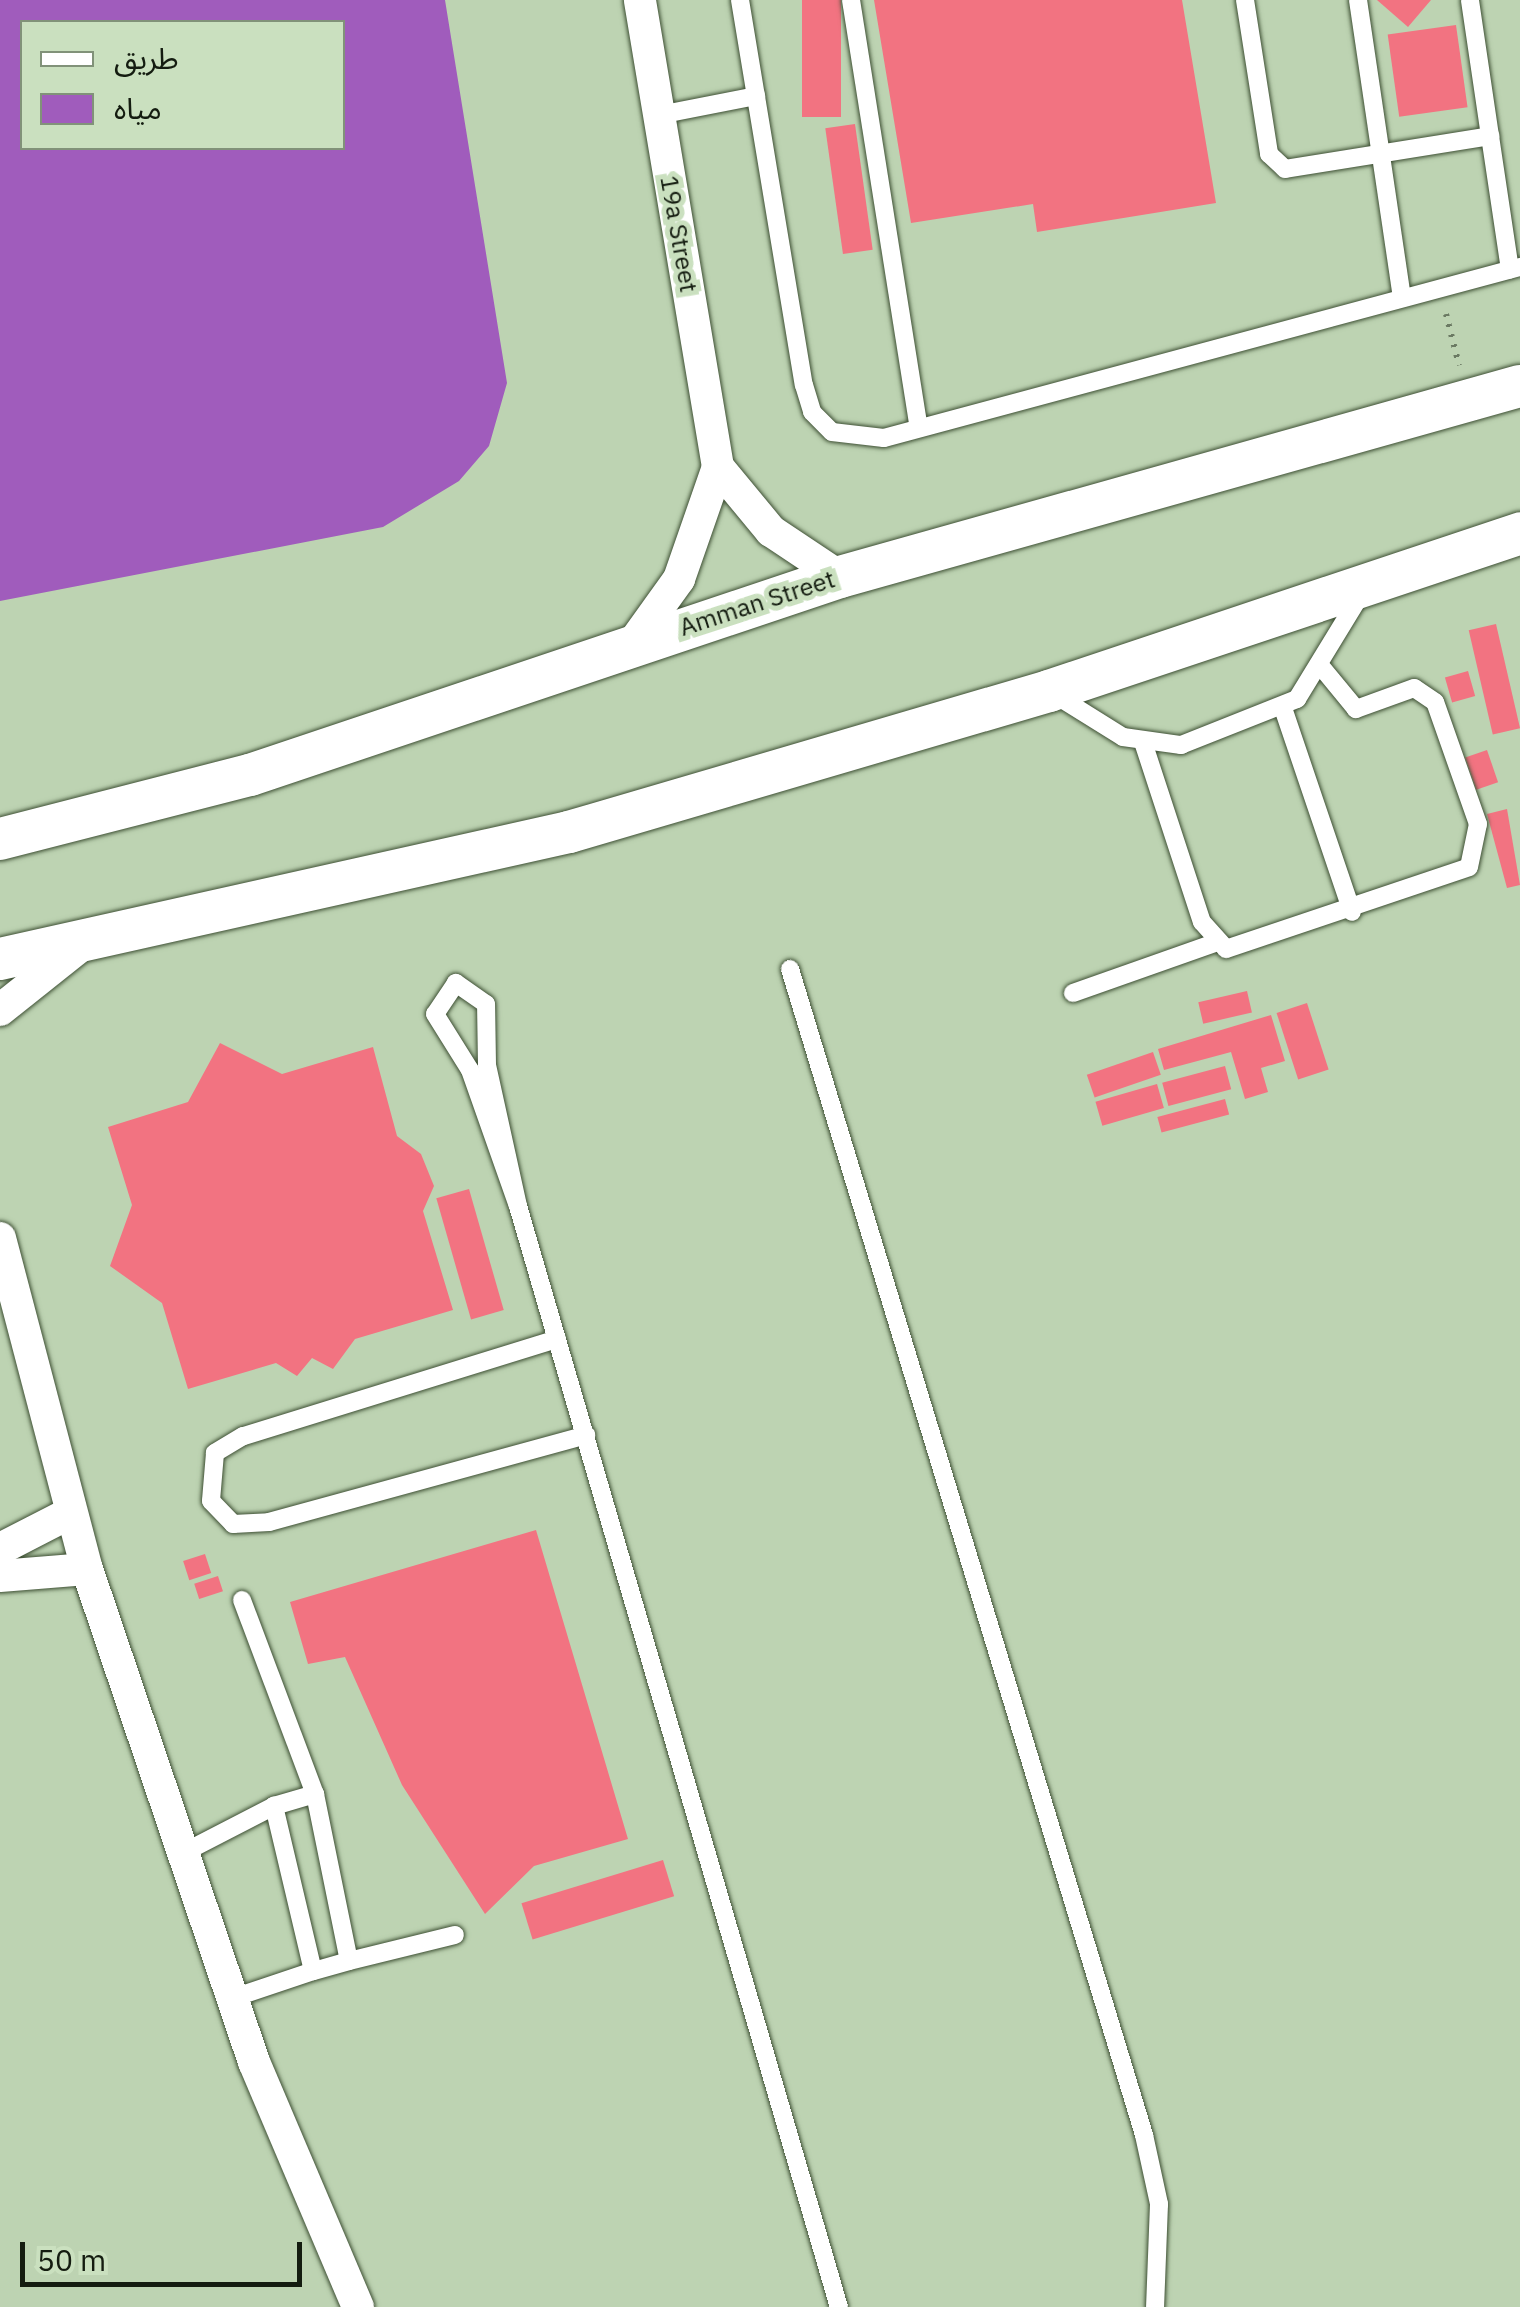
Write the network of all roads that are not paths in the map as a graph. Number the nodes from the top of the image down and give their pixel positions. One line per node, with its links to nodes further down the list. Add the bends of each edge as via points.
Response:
1 (640, 0): 8 (street, 19a Street)
2 (740, 0): 7 (lane)
3 (851, 0): 14 (lane)
4 (1245, 0): 10 (lane, via 1272,161 1285,168)
5 (1358, 0): 10 (lane)
6 (1470, 0): 9 (lane)
7 (756, 96): 8 (lane); 14 (lane, via 812,412 860,440)
8 (659, 115): 15 (street, 19a Street)
9 (1490, 136): 10 (lane); 11 (lane)
10 (1381, 154): 12 (lane)
11 (1515, 268): 12 (lane)
12 (1402, 298): 14 (lane)
13 (1520, 386): 17 (street, Amman Street)
14 (920, 428)
15 (718, 467): 17 (street, via 772,531); 19 (street, 19a Street, via 679,578)
16 (1520, 532): 18 (street)
17 (840, 577): 19 (street, Amman Street)
18 (1366, 584): 20 (lane); 21 (street)
19 (633, 643): 24 (street, Amman Street, via 250,775)
20 (1323, 669): 22 (lane); 25 (lane, via 1356,709 1405,690 1430,696 1481,840 1457,875)
21 (1049, 691): 23 (lane); 26 (street, via 568,832)
22 (1283, 708): 23 (lane, via 1182,745); 25 (lane)
23 (1144, 745): 27 (lane)
24 (0, 839)
25 (1352, 912): 27 (lane, via 1238,952)
26 (92, 940): 28 (street); 31 (street)
27 (1215, 942): 30 (lane)
28 (0, 959)
29 (790, 970): 50 (lane, via 1144,2135 1159,2204)
30 (1074, 993)
31 (0, 1010)
32 (518, 1206): 32 (lane, via 487,1065 486,1004 456,984 435,1014 465,1059); 34 (lane)
33 (0, 1238): 36 (street)
34 (558, 1338): 35 (lane); 35 (lane, via 227,1443 208,1468 210,1501 233,1524 269,1522)
35 (586, 1435): 49 (lane)
36 (70, 1513): 37 (street); 38 (street)
37 (0, 1549)
38 (87, 1570): 39 (street); 43 (street)
39 (0, 1576)
40 (242, 1600): 41 (lane)
41 (316, 1794): 42 (lane); 45 (lane)
42 (274, 1806): 43 (lane); 46 (lane)
43 (183, 1853): 47 (street)
44 (456, 1935): 45 (lane)
45 (349, 1962): 46 (lane)
46 (313, 1972): 47 (lane)
47 (233, 1998): 48 (street)
48 (358, 2307)
49 (840, 2307)
50 (1155, 2307)

